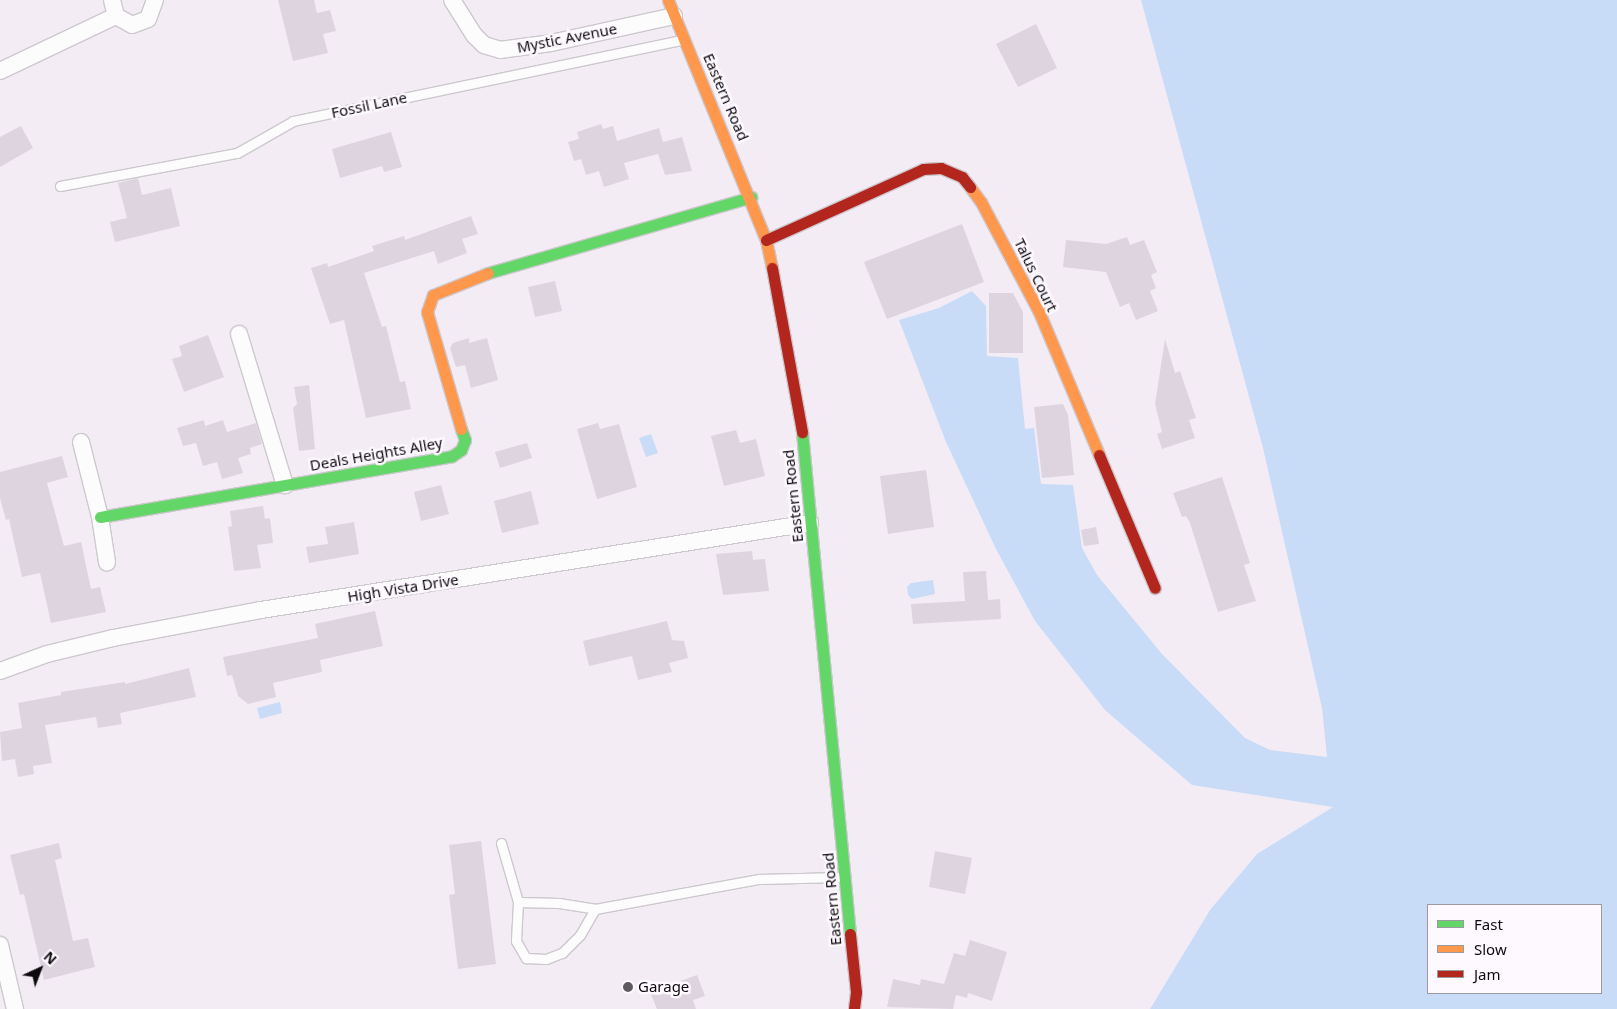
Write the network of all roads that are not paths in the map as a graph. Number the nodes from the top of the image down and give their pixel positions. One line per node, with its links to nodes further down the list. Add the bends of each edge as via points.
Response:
1 (154, 0): 4 (street, via 152,14 144,22 126,24)
2 (452, 0): 5 (street, Mystic Avenue, via 474,35 484,45 500,50 551,43)
3 (668, 0): 5 (main road, Eastern Road)
4 (114, 8): 7 (street)
5 (674, 16): 6 (main road, Eastern Road)
6 (685, 39): 8 (lane, Fossil Lane, via 292,121 237,153); 9 (main road, Eastern Road)
7 (0, 71)
8 (60, 186)
9 (751, 197): 10 (main road, Eastern Road); 13 (main road, Deals Heights Alley, via 450,284 433,295 427,312 465,440 461,450 452,456)
10 (766, 240): 15 (main road, Eastern Road, via 800,414); 17 (main road, Talus Court, via 923,169 941,168 962,177 981,202 1039,312)
11 (239, 334): 13 (street)
12 (81, 442): 14 (street)
13 (286, 485): 14 (main road, Deals Heights Alley)
14 (100, 517): 16 (street)
15 (810, 523): 18 (street, High Vista Drive, via 261,610 113,638 47,654); 20 (main road, Eastern Road)
16 (107, 562)
17 (1155, 588)
18 (0, 671)
19 (501, 843): 21 (lane)
20 (845, 876): 22 (lane, via 759,879); 25 (main road, Eastern Road, via 856,992)
21 (518, 902): 22 (lane, via 559,903); 22 (lane, via 516,941 520,953 534,960 562,953 580,935)
22 (595, 909)
23 (0, 946): 24 (street)
24 (15, 1009)
25 (854, 1009)

